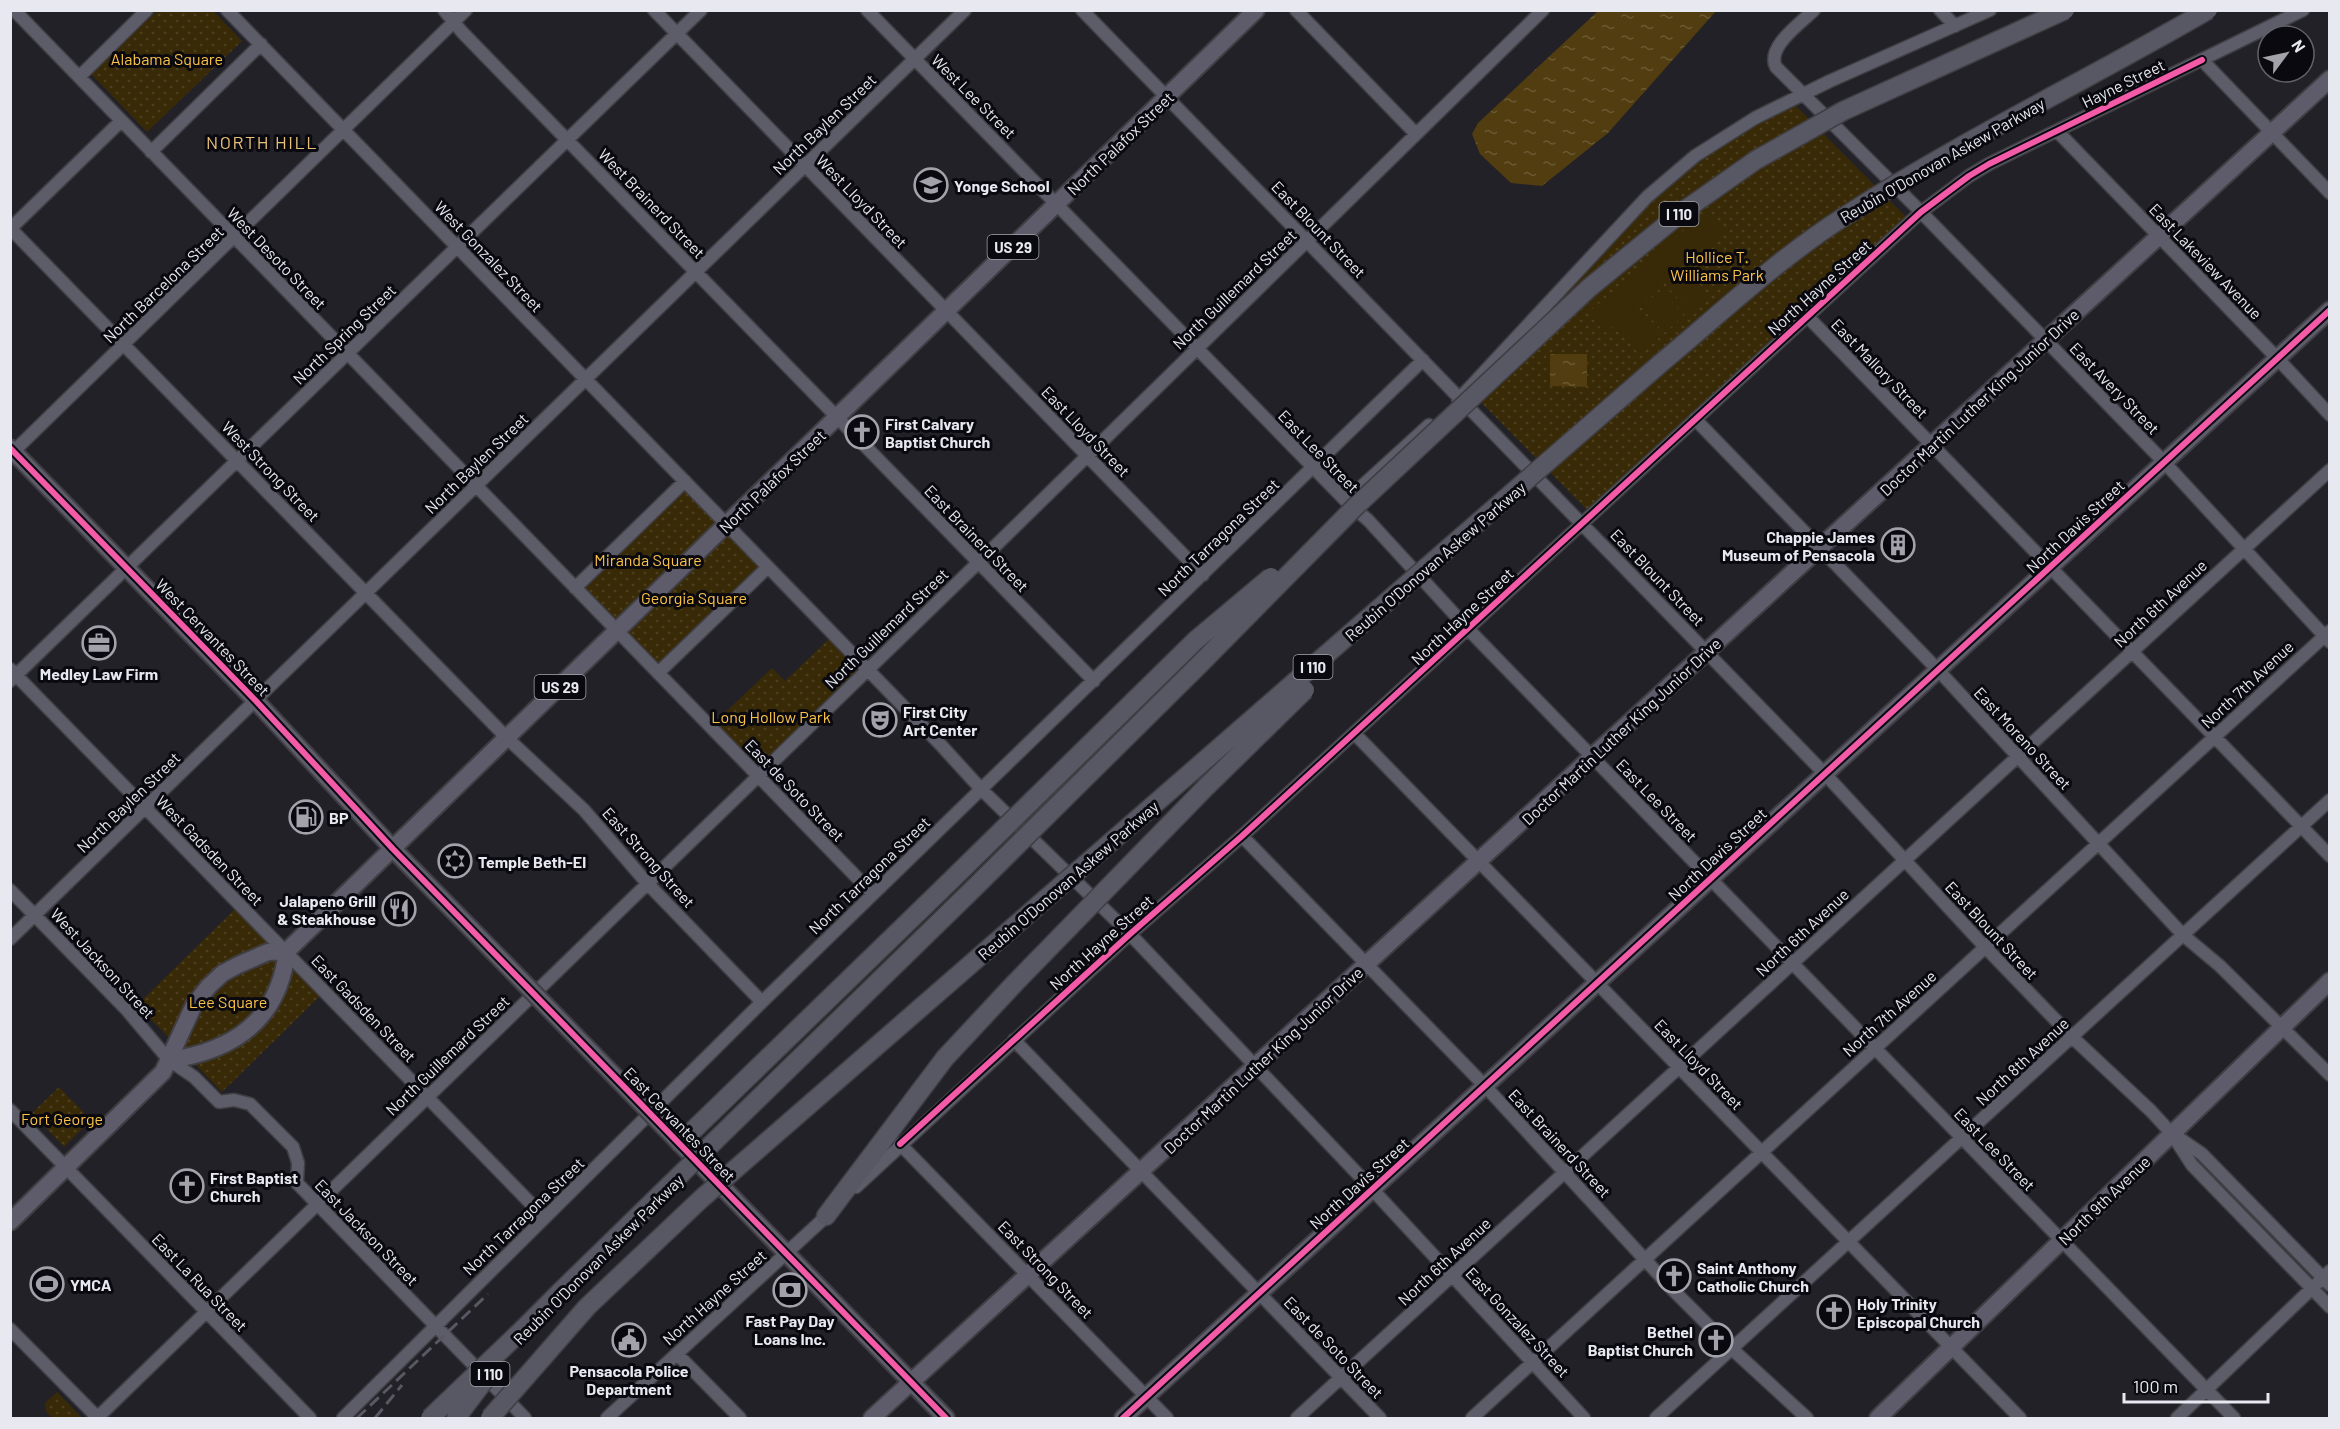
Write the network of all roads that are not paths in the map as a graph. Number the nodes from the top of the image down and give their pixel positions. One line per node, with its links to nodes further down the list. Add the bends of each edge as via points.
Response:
1 (14, 10): 26 (street, West Desoto Street)
2 (147, 10): 26 (street)
3 (444, 10): 20 (street, West Brainerd Street)
4 (466, 10): 20 (street, North Barcelona Street)
5 (654, 10): 22 (street, West Lloyd Street)
6 (700, 10): 22 (street, North Spring Street)
7 (867, 10): 24 (street, West Lee Street)
8 (965, 10): 24 (street, North Baylen Street)
9 (1083, 10): 29 (street, East Blount Street)
10 (1256, 10): 29 (main road, North Palafox Street / US 29)
11 (1296, 10): 34 (street)
12 (1543, 10): 34 (street, North Guillemard Street)
13 (1814, 10): 28 (street, East Avery Street, via 1777,47 1773,58 1776,68)
14 (1940, 10): 21 (street)
15 (1990, 10): 21 (street)
16 (2065, 10): 70 (highway, Reubin O'Donovan Askew Parkway / I 110, bridge, via 1843,111 1756,160 1691,205 1589,288)
17 (2208, 10): 71 (highway, Reubin O'Donovan Askew Parkway / I 110, bridge, via 1934,161 1797,250)
18 (2303, 10): 25 (street, Hayne Street)
19 (232, 12): 23 (street, West Gonzalez Street)
20 (455, 21): 31 (street, North Barcelona Street); 35 (street, West Brainerd Street)
21 (1954, 26): 28 (street)
22 (677, 34): 35 (street, North Spring Street); 37 (street, West Lloyd Street)
23 (261, 44): 31 (street, West Gonzalez Street); 36 (street)
24 (915, 60): 37 (street, North Baylen Street); 39 (street, West Lee Street)
25 (2202, 60): 32 (street, Hayne Street); 33 (street)
26 (78, 77): 30 (street, West Desoto Street)
27 (2330, 79): 33 (main road, Doctor Martin Luther King Junior Drive)
28 (1803, 94): 40 (street, East Avery Street); 57 (street, via 1724,136 1671,175)
29 (1167, 97): 39 (main road, North Palafox Street / US 29); 44 (street, East Blount Street)
30 (121, 121): 36 (street, West Desoto Street); 41 (street)
31 (344, 131): 43 (street, North Barcelona Street); 45 (street, West Gonzalez Street)
32 (2057, 131): 40 (street, North Hayne Street, via 1969,176); 42 (street, East Lakeview Avenue)
33 (2271, 132): 38 (street); 42 (main road, Doctor Martin Luther King Junior Drive)
34 (1416, 134): 44 (street, North Guillemard Street)
35 (567, 140): 45 (street, North Spring Street); 46 (street, West Brainerd Street)
36 (151, 152): 43 (street, West Desoto Street)
37 (805, 166): 46 (street, North Baylen Street); 48 (street, West Lloyd Street)
38 (2330, 193)
39 (1057, 204): 48 (main road, North Palafox Street / US 29); 52 (street, East Lee Street)
40 (1921, 212): 49 (street, North Hayne Street); 50 (street, East Avery Street)
41 (11, 228): 51 (street, West Strong Street)
42 (2159, 236): 50 (main road, Doctor Martin Luther King Junior Drive); 54 (street, East Lakeview Avenue)
43 (234, 238): 51 (street, North Barcelona Street); 53 (street, West Desoto Street)
44 (1307, 241): 52 (street, North Guillemard Street); 55 (street, East Blount Street)
45 (457, 247): 53 (street, North Spring Street); 56 (street, West Gonzalez Street)
46 (696, 272): 56 (street, North Baylen Street); 59 (street, West Brainerd Street)
47 (2330, 310): 54 (main road, North Davis Street)
48 (946, 311): 59 (main road, North Palafox Street / US 29); 63 (street, East Lloyd Street)
49 (1807, 316): 60 (street, North Hayne Street); 61 (street, East Mallory Street)
50 (2046, 340): 61 (main road, Doctor Martin Luther King Junior Drive); 65 (street, East Avery Street)
51 (124, 345): 62 (street, North Barcelona Street); 64 (street, West Strong Street)
52 (1197, 348): 63 (street, North Guillemard Street); 66 (street, East Lee Street)
53 (347, 354): 64 (street, North Spring Street); 69 (street, West Desoto Street)
54 (2277, 358): 58 (street, East Lakeview Avenue); 65 (main road, North Davis Street)
55 (1423, 360): 57 (street, East Blount Street); 66 (street, North Tarragona Street)
56 (586, 379): 68 (street, West Gonzalez Street); 69 (street, North Baylen Street)
57 (1459, 398): 70 (street, via 1361,487); 72 (street, East Blount Street)
58 (2330, 415)
59 (838, 417): 73 (main road, North Palafox Street / US 29); 76 (street, East Brainerd Street)
60 (1695, 419): 72 (street, North Hayne Street); 75 (street, East Moreno Street)
61 (1932, 446): 75 (main road, Doctor Martin Luther King Junior Drive); 78 (street, East Mallory Street)
62 (12, 452): 79 (main road, West Cervantes Street)
63 (1087, 456): 76 (street, North Guillemard Street); 80 (street, East Lloyd Street)
64 (237, 461): 79 (street, North Spring Street); 82 (street, West Strong Street)
65 (2164, 462): 74 (street, East Avery Street); 78 (main road, North Davis Street)
66 (1313, 468): 70 (street, East Lee Street); 80 (street, North Tarragona Street)
67 (2330, 470): 74 (street, North 6th Avenue)
68 (685, 481): 73 (street, West Gonzalez Street); 81 (street)
69 (476, 486): 81 (street, West Desoto Street); 82 (street, North Baylen Street)
70 (1361, 514): 83 (street, East Lee Street); 139 (highway, bridge, via 1196,640); 163 (highway, Reubin O'Donovan Askew Parkway / I 110, bridge, via 1200,664)
71 (1478, 523): 147 (highway, bridge, via 1418,587 1240,753 1015,983 945,1058); 177 (highway, Reubin O'Donovan Askew Parkway / I 110, bridge, via 666,1230 587,1307)
72 (1582, 523): 83 (street, North Hayne Street); 86 (street, East Blount Street)
73 (727, 524): 77 (street, East Gonzalez Street); 84 (main road, North Palafox Street / US 29)
74 (2244, 549): 85 (street, East Avery Street); 87 (street, North 6th Avenue)
75 (1819, 550): 86 (main road, Doctor Martin Luther King Junior Drive); 89 (street, East Moreno Street)
76 (978, 562): 88 (street, North Guillemard Street); 92 (street, East Brainerd Street)
77 (768, 567): 88 (street, East Gonzalez Street); 90 (street)
78 (2050, 567): 87 (street, East Mallory Street); 89 (main road, North Davis Street)
79 (127, 568): 91 (street, North Spring Street); 93 (main road, West Cervantes Street)
80 (1203, 575): 92 (street, North Tarragona Street)
81 (575, 588): 84 (street, West Desoto Street)
82 (366, 593): 93 (street, North Baylen Street); 96 (street, West Strong Street)
83 (1468, 629): 94 (street, North Hayne Street); 98 (street, East Lee Street)
84 (617, 631): 90 (street, East de Soto Street); 96 (main road, North Palafox Street / US 29)
85 (2328, 636): 95 (street, North 7th Avenue)
86 (1708, 652): 98 (main road, Doctor Martin Luther King Junior Drive); 99 (street, East Blount Street)
87 (2132, 652): 95 (street, East Mallory Street); 97 (street, North 6th Avenue)
88 (868, 669): 100 (street, North Guillemard Street); 101 (street, East Gonzalez Street)
89 (1938, 670): 97 (street, East Moreno Street); 99 (main road, North Davis Street)
90 (658, 674): 100 (street, East de Soto Street)
91 (13, 675): 103 (street, West Gadsden Street)
92 (1094, 681): 101 (street, North Tarragona Street)
93 (256, 700): 103 (street, North Baylen Street); 107 (main road, West Cervantes Street)
94 (1354, 732): 105 (street, North Hayne Street); 110 (street, East Lloyd Street)
95 (2214, 737): 104 (street, East Mallory Street); 106 (street, North 7th Avenue)
96 (507, 738): 107 (main road, North Palafox Street / US 29); 112 (street, East Strong Street, via 584,810)
97 (2018, 756): 106 (street, East Moreno Street); 109 (street, North 6th Avenue)
98 (1593, 757): 110 (main road, Doctor Martin Luther King Junior Drive); 111 (street, East Lee Street)
99 (1825, 774): 109 (street, East Blount Street); 111 (main road, North Davis Street)
100 (758, 776): 112 (street, North Guillemard Street); 114 (street, East de Soto Street)
101 (981, 789): 114 (street, North Tarragona Street); 116 (street, East Gonzalez Street)
102 (2330, 800): 104 (street, North 8th Avenue)
103 (146, 808): 115 (street, North Baylen Street); 120 (street, West Gadsden Street)
104 (2301, 826): 108 (street, East Mallory Street); 117 (street, North 8th Avenue)
105 (1242, 836): 116 (street, North Hayne Street); 122 (street, East Brainerd Street)
106 (2098, 844): 117 (street, East Moreno Street); 119 (street, North 7th Avenue)
107 (393, 849): 120 (main road, North Palafox Street); 139 (main road, East Cervantes Street, bridge)
108 (2330, 856)
109 (1905, 860): 119 (street, East Blount Street); 121 (street, North 6th Avenue)
110 (1479, 861): 122 (main road, Doctor Martin Luther King Junior Drive); 124 (street, East Lloyd Street)
111 (1711, 879): 121 (street, East Lee Street); 124 (main road, North Davis Street)
112 (647, 883): 125 (street, East Strong Street); 135 (street, North Guillemard Street)
113 (10, 890): 115 (street, West Jackson Street)
114 (873, 894): 125 (street, North Tarragona Street)
115 (35, 915): 118 (street, North Baylen Street); 130 (street, West Jackson Street, via 126,1008)
116 (1130, 934): 128 (street, North Hayne Street); 131 (street, East Gonzalez Street)
117 (2183, 935): 126 (street, East Moreno Street); 127 (street, North 8th Avenue)
118 (10, 939)
119 (1985, 948): 127 (street, East Blount Street); 129 (street, North 7th Avenue)
120 (287, 951): 130 (main road, via 268,952 217,978 194,1005); 130 (main road, via 284,972 267,1008 254,1024 237,1037 197,1056); 135 (street, East Gadsden Street)
121 (1792, 963): 129 (street, East Lee Street); 132 (street, North 6th Avenue)
122 (1366, 964): 131 (main road, Doctor Martin Luther King Junior Drive); 134 (street, East Brainerd Street)
123 (2330, 981): 126 (main road, North 9th Avenue)
124 (1597, 983): 132 (street, East Lloyd Street); 134 (main road, North Davis Street)
125 (762, 1002): 148 (street, North Tarragona Street)
126 (2282, 1026): 133 (street, East Moreno Street); 137 (main road, North 9th Avenue)
127 (2072, 1037): 137 (street, East Blount Street); 138 (street, North 8th Avenue)
128 (1014, 1040): 140 (street, North Hayne Street); 144 (street, East de Soto Street)
129 (1875, 1048): 138 (street, East Lee Street); 141 (street, North 7th Avenue)
130 (169, 1060): 142 (main road, via 163,1072); 146 (street, East Jackson Street, via 194,1077 219,1102 234,1100 252,1106 293,1147 298,1163 297,1183)
131 (1255, 1067): 144 (main road, Doctor Martin Luther King Junior Drive); 145 (street, East Gonzalez Street)
132 (1679, 1067): 141 (street, East Lloyd Street); 143 (street, North 6th Avenue)
133 (2330, 1076)
134 (1485, 1086): 143 (street, East Brainerd Street); 145 (main road, North Davis Street)
135 (427, 1097): 146 (street, North Guillemard Street); 148 (street, East Gadsden Street)
136 (10, 1110): 142 (street, East La Rua Street)
137 (2172, 1134): 150 (main road, North 9th Avenue); 156 (street, East Blount Street, via 2202,1154); 157 (street, East Blount Street, via 2192,1165)
138 (1962, 1138): 150 (street, East Lee Street); 151 (street, North 8th Avenue)
139 (680, 1143): 152 (main road, East Cervantes Street)
140 (900, 1144): 147 (street, North Hayne Street); 154 (street, East Strong Street)
141 (1762, 1152): 151 (street, East Lloyd Street); 153 (street, North 7th Avenue)
142 (67, 1168): 149 (main road); 160 (street, East La Rua Street)
143 (1565, 1171): 153 (street, East Brainerd Street); 155 (street, North 6th Avenue)
144 (1141, 1172): 154 (main road, Doctor Martin Luther King Junior Drive); 158 (street, East de Soto Street)
145 (1372, 1189): 155 (street, East Gonzalez Street); 158 (main road, North Davis Street)
146 (318, 1204): 160 (street, North Guillemard Street); 161 (street, East Jackson Street)
147 (826, 1216): 152 (street, North Hayne Street)
148 (544, 1217): 161 (street, North Tarragona Street)
149 (10, 1222)
150 (2062, 1241): 164 (main road, North 9th Avenue); 170 (street, East Lee Street)
151 (1848, 1242): 164 (street, East Lloyd Street); 165 (street, North 8th Avenue)
152 (787, 1253): 166 (street, North Hayne Street); 169 (main road, East Cervantes Street)
153 (1644, 1259): 165 (street, East Brainerd Street); 167 (street, North 7th Avenue)
154 (1028, 1274): 169 (main road, Doctor Martin Luther King Junior Drive); 171 (street, East Strong Street)
155 (1452, 1275): 167 (street, East Gonzalez Street); 168 (street, North 6th Avenue)
156 (2327, 1278): 157 (street)
157 (2312, 1288): 159 (street, East Blount Street); 170 (street)
158 (1258, 1293): 168 (street, East de Soto Street); 171 (main road, North Davis Street)
159 (2330, 1307)
160 (207, 1312): 172 (street, North Guillemard Street); 173 (street, East La Rua Street)
161 (436, 1326): 174 (street, North Tarragona Street); 178 (street, East Jackson Street)
162 (10, 1329): 172 (street)
163 (523, 1329): 175 (highway, bridge); 176 (highway, Reubin O'Donovan Askew Parkway / I 110, bridge)
164 (1951, 1348): 191 (main road, North 9th Avenue); 192 (street, East Lloyd Street)
165 (1732, 1349): 189 (street, North 8th Avenue); 190 (street, East Brainerd Street)
166 (677, 1354): 179 (street, North Hayne Street); 180 (street)
167 (1533, 1363): 187 (street, North 7th Avenue); 188 (street, East Gonzalez Street)
168 (1341, 1378): 185 (street, North 6th Avenue); 186 (street, East de Soto Street)
169 (912, 1383): 181 (main road, Doctor Martin Luther King Junior Drive); 182 (main road, East Cervantes Street)
170 (2206, 1390): 193 (street); 194 (street, East Lee Street)
171 (1147, 1397): 183 (main road, North Davis Street); 184 (street, East Strong Street)
172 (97, 1418)
173 (310, 1419)
174 (343, 1419)
175 (430, 1419)
176 (456, 1419)
177 (490, 1419)
178 (525, 1419)
179 (607, 1419)
180 (740, 1419)
181 (872, 1419)
182 (946, 1419)
183 (1123, 1419)
184 (1167, 1419)
185 (1297, 1419)
186 (1380, 1419)
187 (1472, 1419)
188 (1584, 1419)
189 (1656, 1419)
190 (1807, 1419)
191 (1878, 1419)
192 (2020, 1419)
193 (2177, 1419)
194 (2234, 1419)

